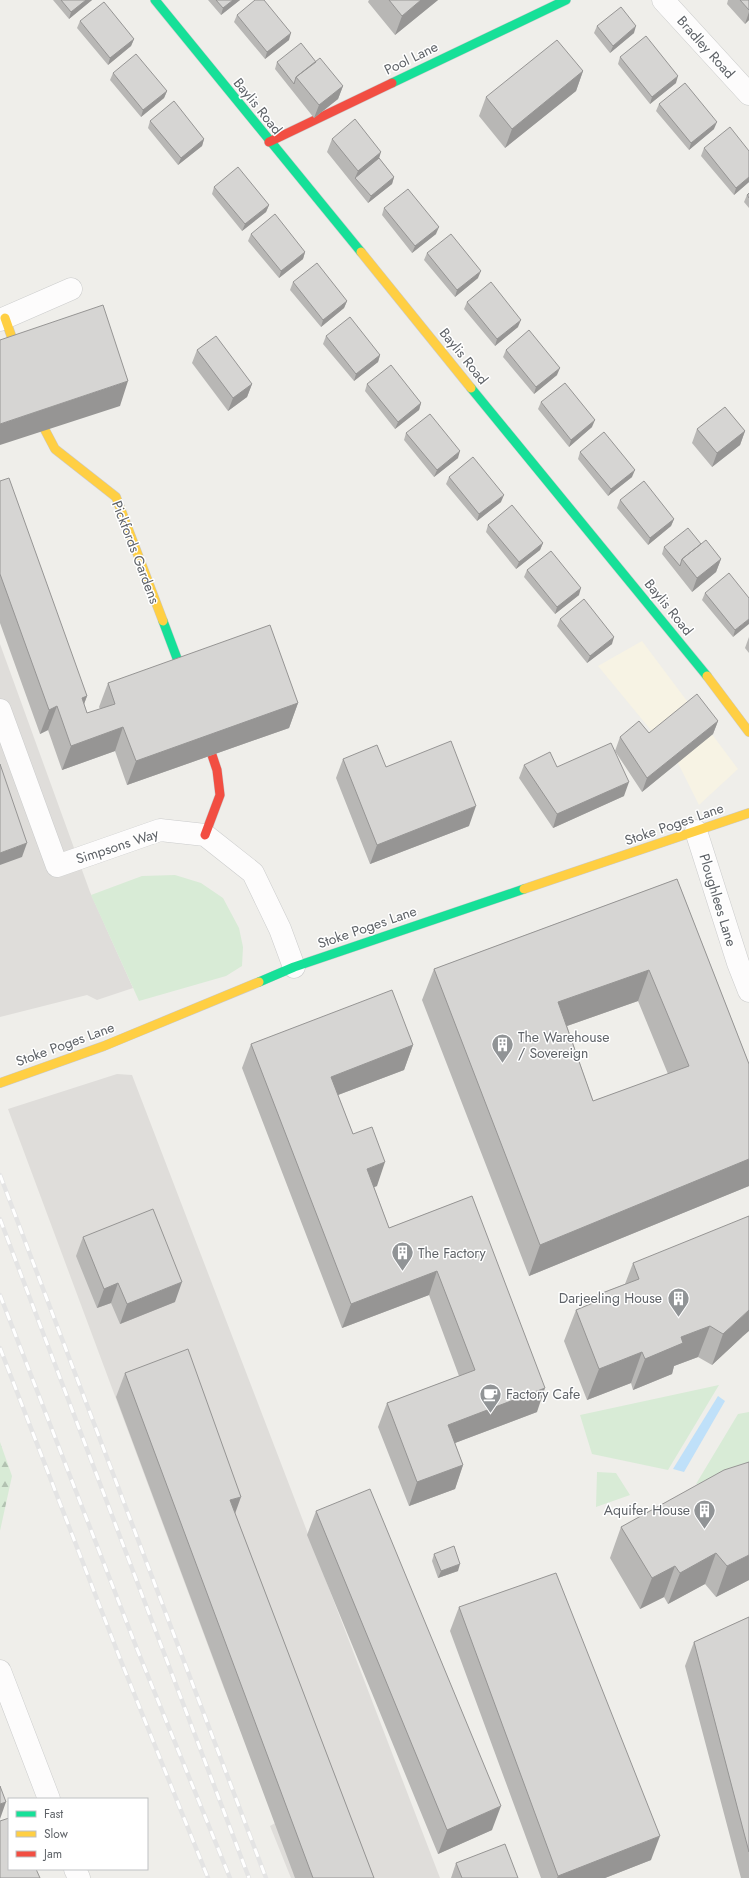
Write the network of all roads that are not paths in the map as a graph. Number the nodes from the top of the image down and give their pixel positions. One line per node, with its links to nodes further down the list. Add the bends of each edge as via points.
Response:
1 (155, 0): 5 (street, Baylis Road)
2 (566, 0): 5 (street, Pool Lane)
3 (664, 0): 4 (street, Bradley Road)
4 (749, 94)
5 (269, 142): 12 (street, Baylis Road, via 710,680)
6 (71, 289): 7 (street)
7 (2, 319): 8 (street)
8 (18, 355)
9 (45, 430): 10 (street, Pickfords Gardens, via 54,449 116,497)
10 (184, 677)
11 (0, 710): 16 (street, Simpsons Way, via 57,866 160,830)
12 (749, 732)
13 (212, 755): 16 (street, via 220,795)
14 (749, 813): 15 (street, Stoke Poges Lane)
15 (696, 831): 17 (street, Stoke Poges Lane); 18 (street, Ploughlees Lane)
16 (206, 834): 17 (street, via 253,873 280,929)
17 (294, 967): 19 (street, Stoke Poges Lane, via 104,1046)
18 (749, 991)
19 (0, 1083)
20 (0, 1671): 21 (street)
21 (49, 1798)

